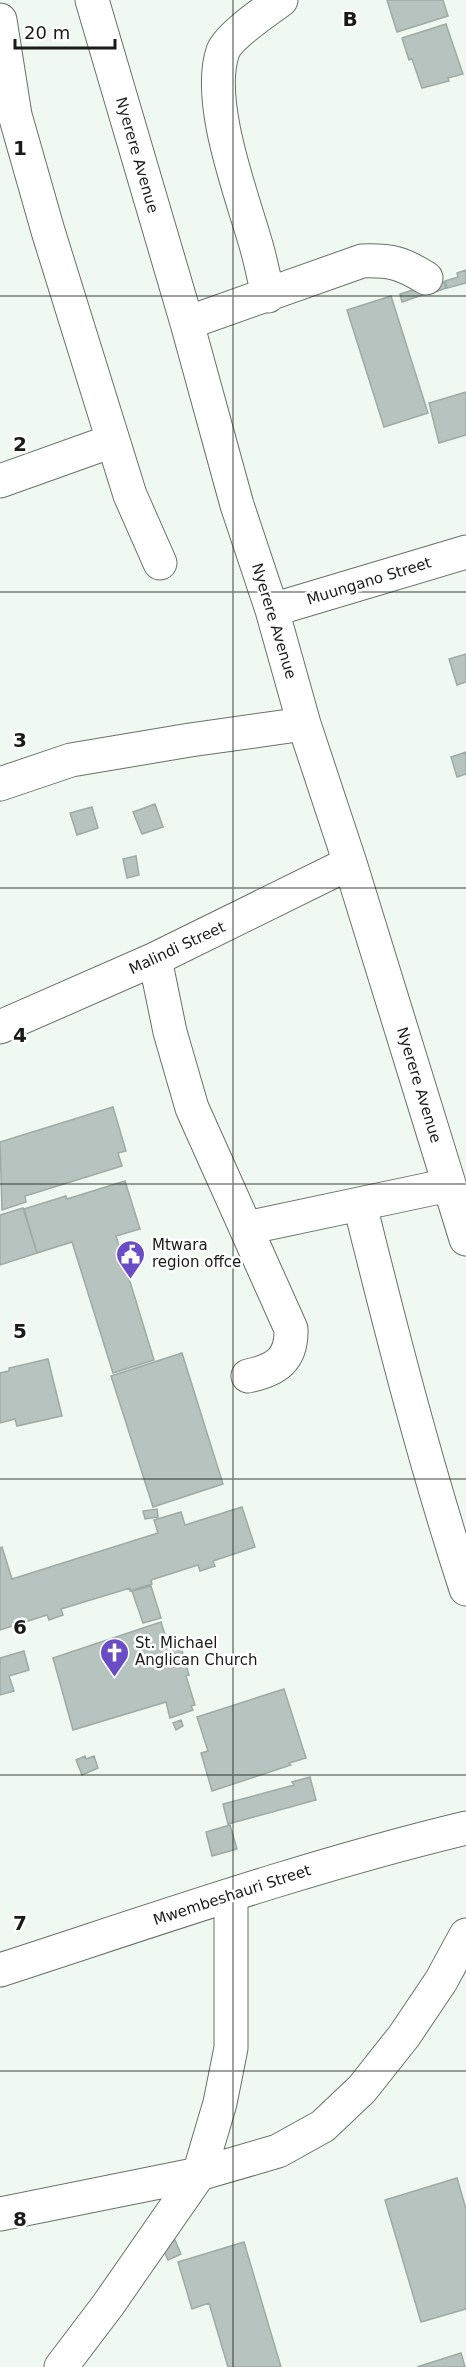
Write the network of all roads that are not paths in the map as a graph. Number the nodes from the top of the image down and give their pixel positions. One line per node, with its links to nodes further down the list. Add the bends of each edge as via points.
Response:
1 (92, 0): 6 (street, Nyerere Avenue)
2 (281, 0): 5 (street, via 249,23 224,49 220,70 220,105 230,161)
3 (0, 20): 7 (street, via 15,115)
4 (426, 278): 5 (street, via 388,260 362,261)
5 (268, 296): 6 (street)
6 (187, 323): 11 (street, Nyerere Avenue, via 237,505)
7 (112, 441): 8 (street); 10 (street, via 130,495)
8 (0, 481)
9 (466, 552): 11 (street, Muungano Street)
10 (160, 563)
11 (272, 610): 12 (street, Nyerere Avenue)
12 (304, 724): 13 (street, via 71,760); 14 (street, Nyerere Avenue)
13 (0, 784)
14 (350, 862): 15 (street, Malindi Street); 17 (street, Nyerere Avenue)
15 (155, 959): 16 (street, Malindi Street); 19 (street, via 192,1108)
16 (0, 1027)
17 (449, 1185): 18 (street); 20 (street, Nyerere Avenue)
18 (360, 1205): 19 (street); 22 (street, via 401,1367)
19 (246, 1228): 21 (street, via 291,1329 292,1345 281,1362 267,1372)
20 (466, 1239)
21 (248, 1376)
22 (466, 1588)
23 (466, 1828): 24 (street, Mwembeshauri Street, via 394,1845)
24 (231, 1895): 26 (street, Mwembeshauri Street); 27 (street, via 231,2048)
25 (466, 1935): 27 (street, via 404,2036 362,2089 323,2126 278,2151)
26 (0, 1970)
27 (199, 2174): 28 (street); 29 (street)
28 (0, 2214)
29 (61, 2367)

